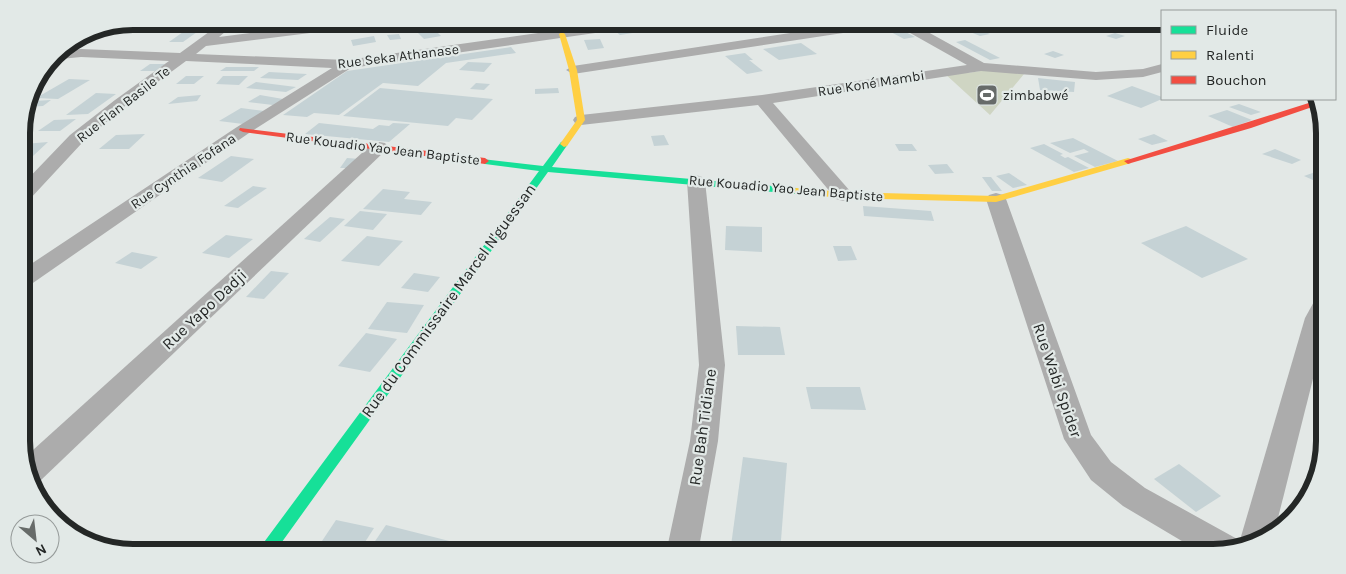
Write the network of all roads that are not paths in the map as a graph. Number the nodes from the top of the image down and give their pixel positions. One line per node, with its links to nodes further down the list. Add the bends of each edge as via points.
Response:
1 (220, 30): 7 (street, Rue Flan Basile Te)
2 (302, 30): 7 (street)
3 (589, 30): 6 (street, Rue Seka Athanase)
4 (837, 30): 13 (street)
5 (913, 30): 11 (street)
6 (562, 34): 10 (street, Rue Seka Athanase, via 508,35); 13 (street)
7 (205, 42): 9 (street, Rue Flan Basile Te)
8 (65, 56): 9 (street, Rue Seka Athanase)
9 (182, 58): 10 (street, Rue Seka Athanase); 21 (street, Rue Flan Basile Te, via 76,139)
10 (347, 64): 17 (street, Rue Cynthia Fofana)
11 (981, 67): 12 (street, Rue Koné Mambi, via 1096,76 1143,73); 14 (street, Rue Koné Mambi)
12 (1161, 68)
13 (573, 70): 16 (street)
14 (762, 100): 16 (street, Rue Koné Mambi); 22 (street)
15 (1312, 105): 23 (street, Rue Kouadio Yao Jean Baptiste)
16 (581, 120): 19 (street, Rue du Commissaire Marcel N'guessan)
17 (243, 130): 18 (street, Rue Kouadio Yao Jean Baptiste); 24 (street, Rue Cynthia Fofana)
18 (379, 147): 19 (street, Rue Kouadio Yao Jean Baptiste); 26 (street, Rue Yapo Dadji)
19 (544, 169): 20 (street, Rue Kouadio Yao Jean Baptiste); 28 (street, Rue du Commissaire Marcel N'guessan)
20 (696, 181): 22 (street, Rue Kouadio Yao Jean Baptiste); 29 (street, Rue Bah Tidiane, via 712,365 704,441)
21 (30, 188)
22 (844, 195): 23 (street, Rue Kouadio Yao Jean Baptiste)
23 (996, 199): 30 (street, Rue Wabi Spider, via 1078,439 1101,471 1134,497)
24 (30, 275)
25 (1316, 322): 27 (street)
26 (34, 467)
27 (1258, 534)
28 (271, 544)
29 (684, 544)
30 (1216, 544)

